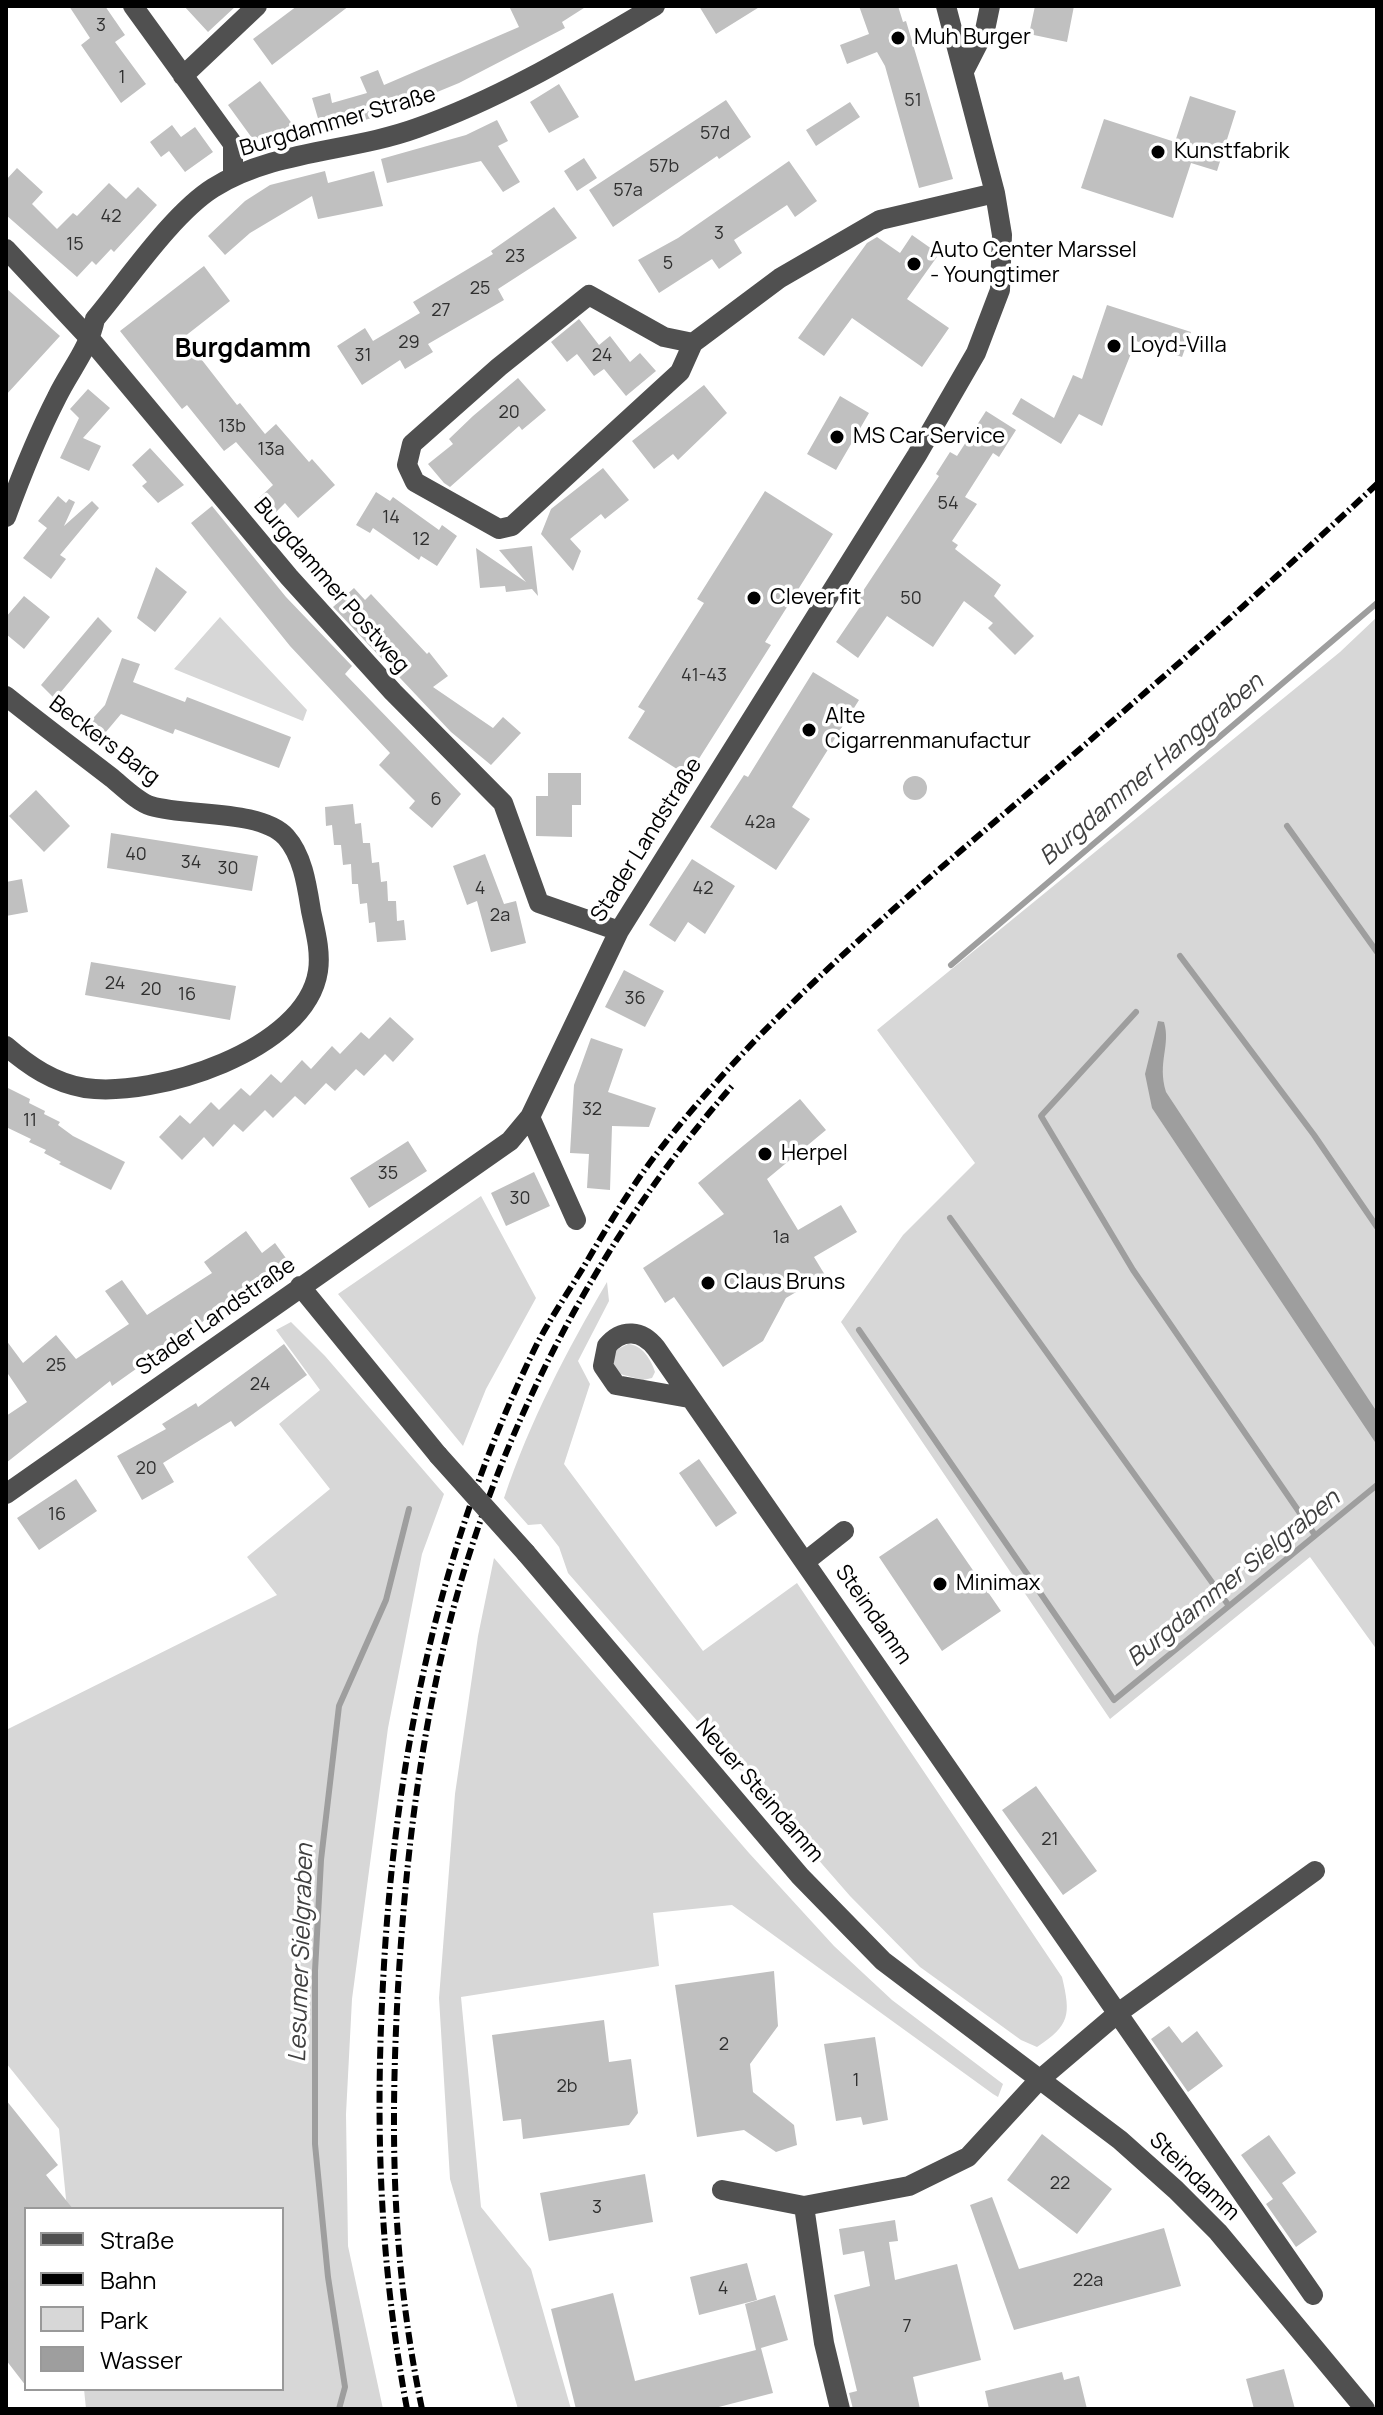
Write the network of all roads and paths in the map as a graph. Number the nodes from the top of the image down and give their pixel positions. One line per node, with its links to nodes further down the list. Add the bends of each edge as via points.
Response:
1 (133, 6): 7 (street)
2 (257, 6): 7 (street)
3 (655, 6): 8 (street, Burgdammer Straße, via 506,93 414,129)
4 (946, 6): 6 (street, Stader Landstraße)
5 (990, 6): 6 (street, via 985,30)
6 (964, 71): 9 (street, Stader Landstraße)
7 (183, 76): 8 (street, via 233,144)
8 (233, 177): 11 (street, Burgdammer Straße, via 179,219 95,319)
9 (995, 193): 12 (street, via 880,220 780,278); 15 (street, Stader Landstraße, via 1002,235 1000,290 976,353)
10 (6, 249): 11 (street, Burgdammer Postweg)
11 (91, 340): 13 (street, Burgdammer Straße, via 29,453); 15 (street, Burgdammer Postweg, via 289,577 503,803 539,903)
12 (693, 343): 12 (street, via 664,337 589,295 412,444 407,465 415,482 434,495 499,529 512,526 680,372)
13 (6, 517)
14 (6, 696): 16 (street, Beckers Barg, via 149,806 261,823 284,835 297,854 318,950 318,972 308,1000 288,1023 251,1052 189,1073 128,1089 84,1088 35,1071)
15 (619, 931): 17 (street, Stader Landstraße)
16 (6, 1046)
17 (530, 1117): 18 (street); 19 (street, Stader Landstraße, via 510,1141)
18 (576, 1220)
19 (300, 1286): 21 (street, Stader Landstraße); 26 (street, Neuer Steindamm, bridge, via 438,1455 820,1897 883,1961)
20 (689, 1398): 23 (street, Steindamm)
21 (6, 1494)
22 (844, 1531): 23 (street, Steindamm)
23 (806, 1561): 25 (street, Steindamm)
24 (1315, 1871): 25 (street)
25 (1118, 2013): 26 (street); 29 (street, Steindamm)
26 (1038, 2081): 28 (street, via 968,2157 909,2186); 31 (street, Steindamm, via 1120,2140 1218,2232)
27 (722, 2190): 28 (street)
28 (804, 2206): 30 (street, via 824,2343)
29 (1313, 2295)
30 (840, 2409)
31 (1365, 2409)

